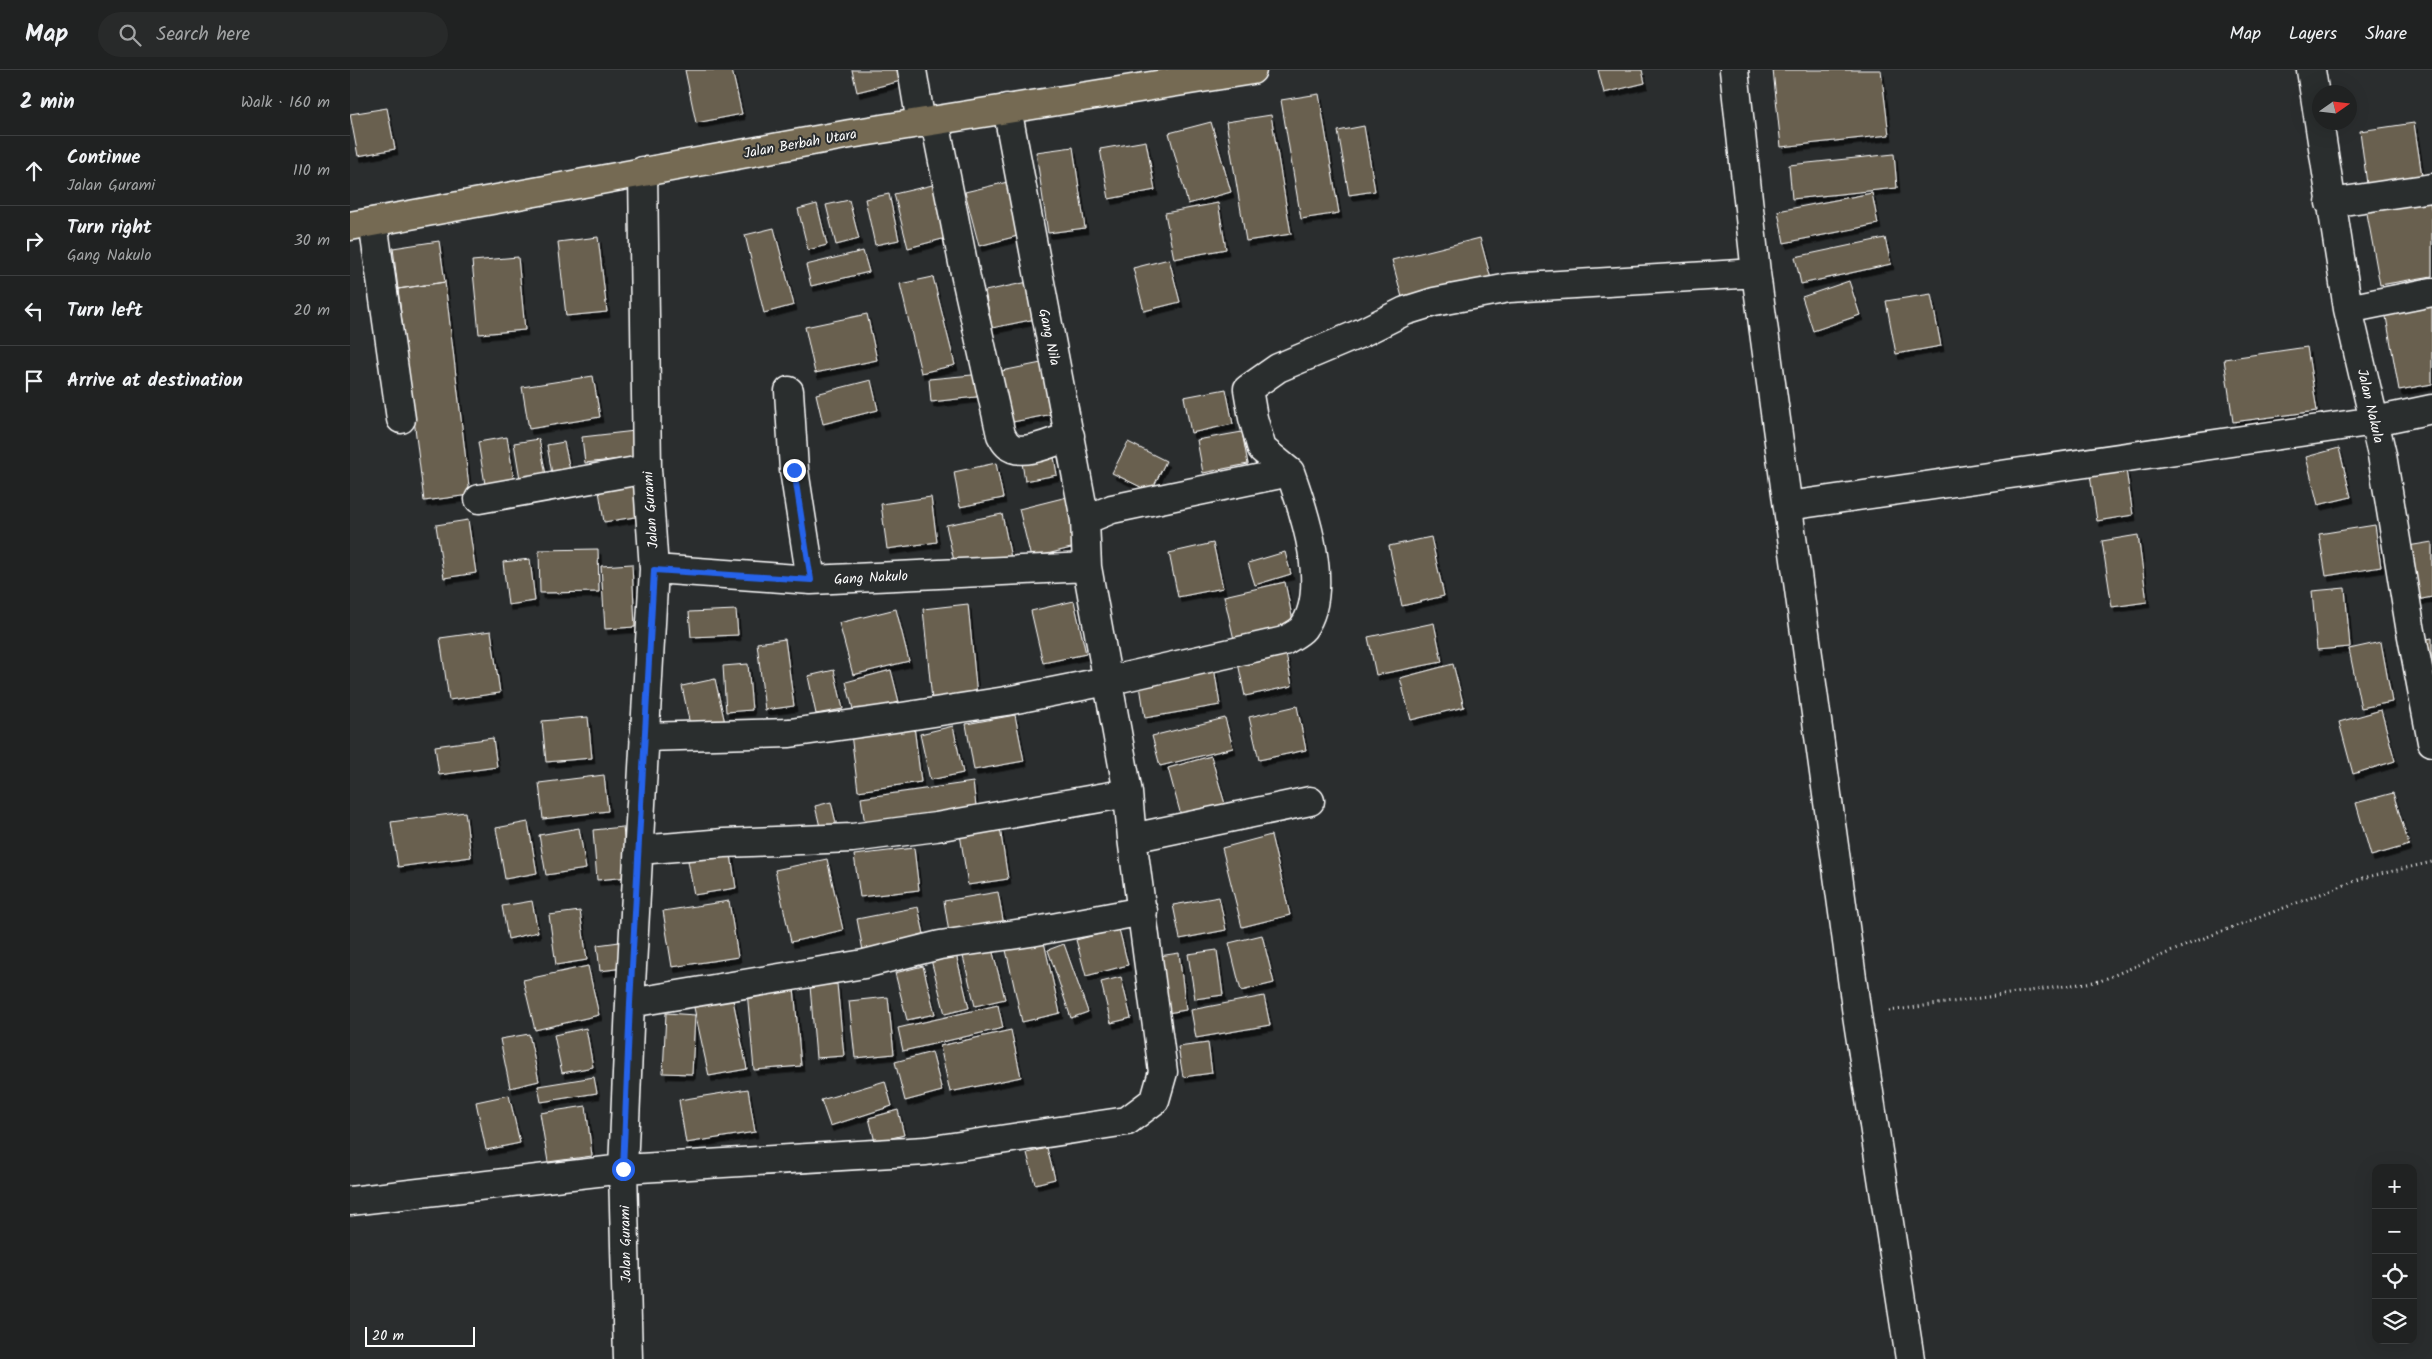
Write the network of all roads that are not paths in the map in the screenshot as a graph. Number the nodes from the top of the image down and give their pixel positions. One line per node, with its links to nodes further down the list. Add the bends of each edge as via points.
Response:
1 (912, 70): 6 (street)
2 (1252, 70): 5 (main road, Jalan Berbah Utara)
3 (1734, 70): 11 (street)
4 (2311, 70): 9 (street, Jalan Nakula)
5 (1007, 108): 6 (main road, Jalan Berbah Utara); 18 (street, Gang Nila)
6 (928, 122): 7 (main road, Jalan Berbah Utara); 18 (street, via 1001,435 1009,447 1018,450 1032,449)
7 (643, 171): 10 (main road, Jalan Berbah Utara); 19 (street, Jalan Gurami)
8 (2432, 188): 9 (street)
9 (2330, 203): 13 (street, Jalan Nakula)
10 (362, 224): 16 (street)
11 (1756, 273): 20 (street, via 1509,288 1434,302 1405,311 1278,368 1248,389 1262,449); 22 (street)
12 (2432, 292): 13 (street)
13 (2348, 309): 17 (street, Jalan Nakula)
14 (788, 391): 26 (street, via 794,470)
15 (2432, 409): 17 (street)
16 (401, 419)
17 (2374, 421): 22 (street); 27 (street, Jalan Nakula)
18 (1070, 436): 23 (street, Gang Nila)
19 (647, 469): 21 (street); 25 (street, Jalan Gurami)
20 (1290, 472): 23 (street, via 1112,509); 28 (street, via 1304,510 1314,566 1313,602 1302,629 1284,641)
21 (479, 499)
22 (1788, 506): 40 (street, via 1857,1015)
23 (1085, 520): 24 (street, Gang Nila)
24 (1087, 567): 26 (street, Gang Nakulo); 28 (street, Gang Nila)
25 (654, 570): 26 (street, Gang Nakulo); 29 (street, Jalan Gurami)
26 (811, 580)
27 (2421, 624): 30 (street, Jalan Nakula)
28 (1107, 681): 29 (street, via 1006,701 790,732); 31 (street, Gang Nila)
29 (644, 736): 34 (street, Jalan Gurami)
30 (2432, 742)
31 (1128, 793): 33 (street, Gang Nila); 34 (street, via 936,827 852,838)
32 (1310, 801): 33 (street)
33 (1132, 838): 35 (street, Gang Nila)
34 (639, 850): 36 (street, Jalan Gurami)
35 (1143, 910): 36 (street, via 1031,932 940,945 855,965); 37 (street, Gang Nila, via 1164,1072 1155,1100 1127,1122 926,1152)
36 (630, 1003): 37 (street, Jalan Gurami)
37 (623, 1169): 38 (street, Gang Nila); 39 (street, Jalan Gurami)
38 (350, 1201)
39 (628, 1359)
40 (1910, 1359)

